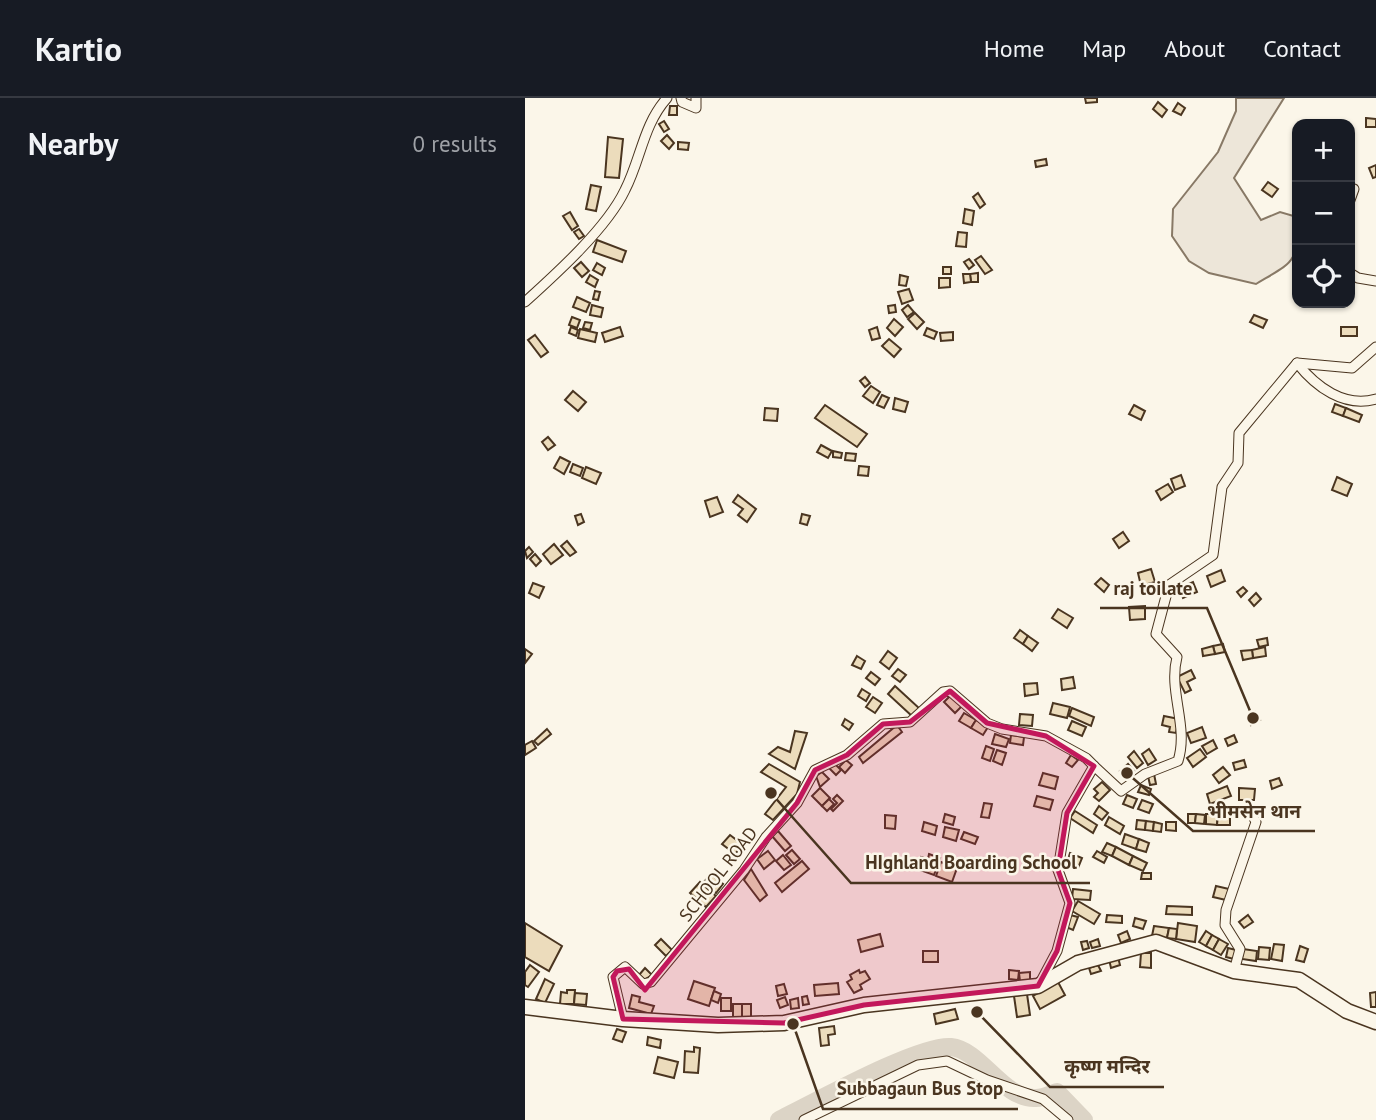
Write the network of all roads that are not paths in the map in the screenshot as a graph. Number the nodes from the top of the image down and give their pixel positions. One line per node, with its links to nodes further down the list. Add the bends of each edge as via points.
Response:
1 (667, 98): 6 (street, via 653,113 625,192 559,271)
2 (681, 98): 3 (street, via 696,108)
3 (695, 98)
4 (1355, 275): 5 (street)
5 (1376, 281)
6 (525, 302)
7 (1376, 347): 8 (street, via 1352,368)
8 (1297, 363): 9 (street, via 1329,394 1366,402); 10 (street, via 1239,432 1238,463 1222,487 1213,555 1169,585 1156,634 1177,657 1172,675 1184,743 1178,761 1145,774 1121,792)
9 (1376, 399)
10 (1094, 766): 13 (street, via 1067,813 1058,870 1070,903 1057,951); 15 (street, SCHOOL ROAD, via 1046,736 987,723 950,691 910,722 883,723 847,755 815,770 797,803 651,982 643,984 625,967 617,971 613,977)
11 (1253, 816): 12 (street, via 1255,822 1226,910 1225,925 1240,949)
12 (1234, 971): 13 (main road, via 1157,943 1078,963); 16 (main road, via 1299,979 1347,1011)
13 (1038, 986): 15 (main road, via 864,1005 784,1023 718,1025)
14 (525, 1007): 15 (main road)
15 (623, 1019)
16 (1376, 1022)
17 (804, 1120): 18 (street, via 918,1065 947,1061 1043,1099)
18 (1068, 1120)

